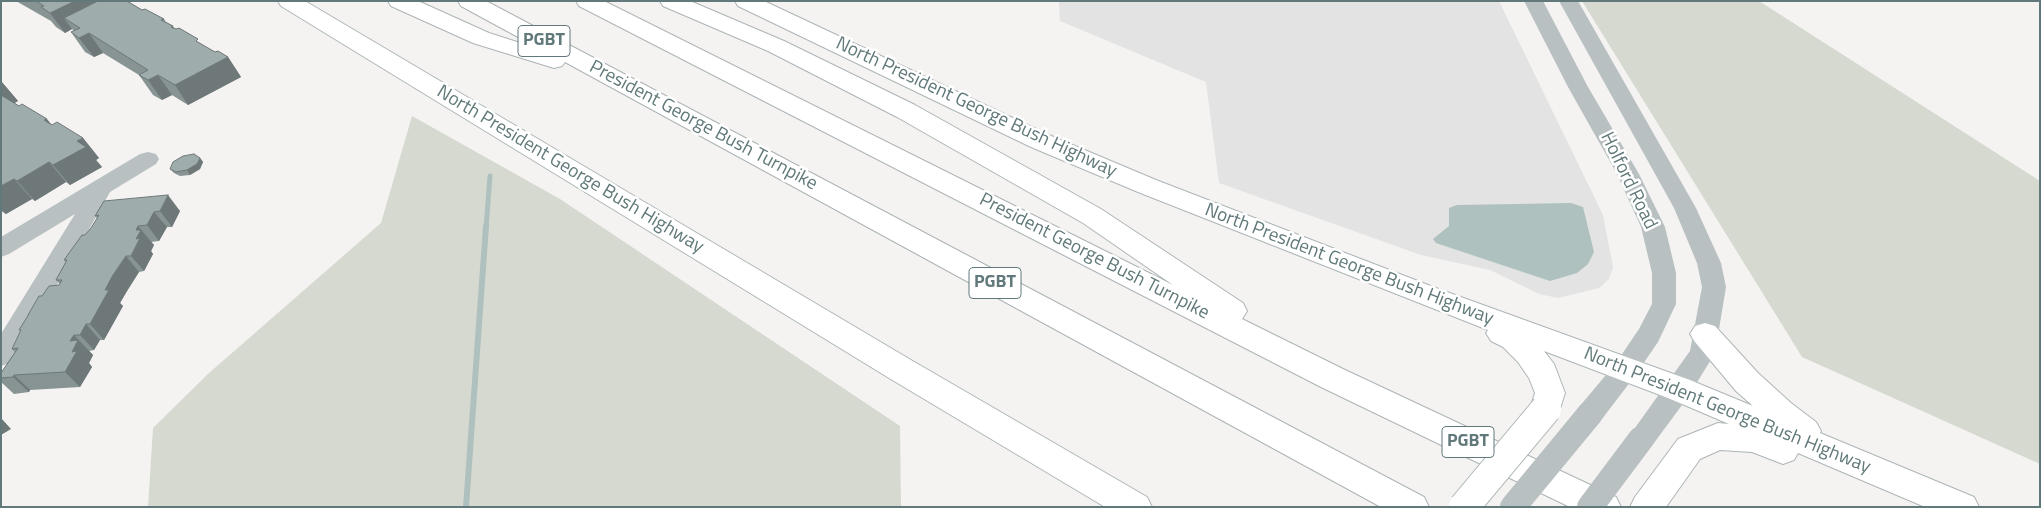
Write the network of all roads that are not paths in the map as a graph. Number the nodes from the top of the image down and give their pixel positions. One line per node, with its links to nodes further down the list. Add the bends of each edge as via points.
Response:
1 (289, 1): 21 (main road, North President George Bush Highway)
2 (400, 1): 9 (main road, via 481,38)
3 (470, 1): 9 (main road, President George Bush Turnpike / PGBT)
4 (586, 1): 17 (main road, President George Bush Turnpike / PGBT)
5 (671, 1): 17 (main road, via 776,46 906,111 1083,211)
6 (746, 1): 13 (main road, North President George Bush Highway, via 1040,141)
7 (1533, 1): 16 (street, Holford Road, via 1628,174 1653,227 1664,272 1664,304 1649,335)
8 (1568, 1): 14 (street, Holford Road, via 1685,208 1704,251 1714,287)
9 (618, 81): 22 (main road, President George Bush Turnpike / PGBT)
10 (148, 159): 11 (street)
11 (101, 188): 12 (street); 15 (street)
12 (4, 249)
13 (1444, 302): 16 (main road, North President George Bush Highway); 23 (main road, bridge, via 1512,340 1529,354 1550,393 1546,409)
14 (1706, 334): 18 (street, Holford Road, via 1702,353); 19 (main road, via 1747,382)
15 (1, 356)
16 (1625, 370): 18 (main road, North President George Bush Highway); 24 (street, Holford Road, bridge)
17 (1332, 378): 26 (main road, President George Bush Turnpike / PGBT)
18 (1679, 389): 19 (main road, North President George Bush Highway); 25 (street, Holford Road, bridge)
19 (1834, 453): 20 (main road, North President George Bush Highway)
20 (1958, 505): 27 (main road, via 1887,489 1753,439 1718,436 1689,449)
21 (1135, 507)
22 (1412, 507)
23 (1464, 507)
24 (1513, 507)
25 (1590, 507)
26 (1604, 507)
27 (1647, 507)

